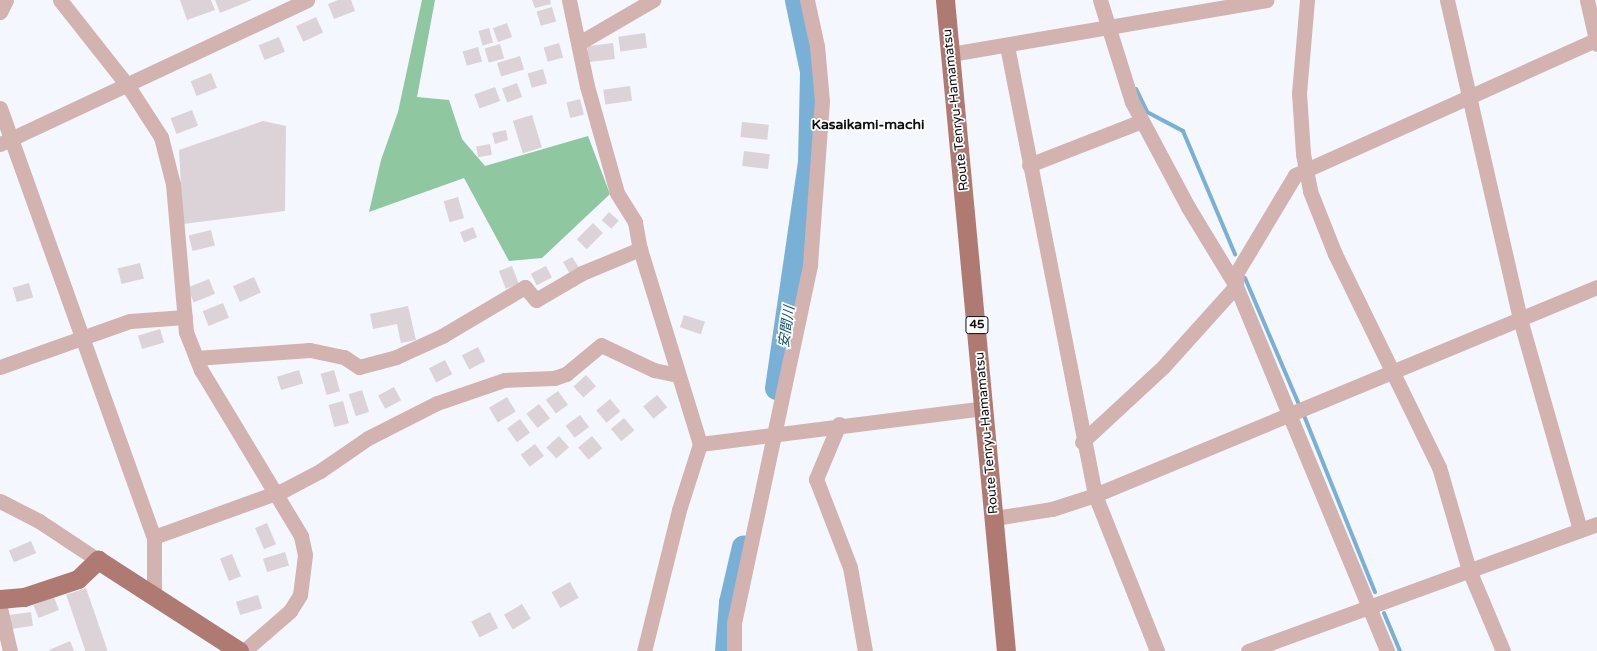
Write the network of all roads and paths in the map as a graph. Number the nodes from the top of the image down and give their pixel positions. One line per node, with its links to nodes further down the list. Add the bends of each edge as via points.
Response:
1 (6, 0): 13 (street)
2 (307, 0): 19 (street)
3 (569, 0): 16 (street)
4 (653, 0): 16 (street)
5 (807, 0): 39 (street, via 817,46 822,101 810,264)
6 (945, 0): 18 (main road, Route Tenryu-Hamamatsu / 45)
7 (1100, 0): 14 (street)
8 (1266, 0): 14 (street)
9 (1307, 0): 25 (street, via 1298,93)
10 (1447, 0): 20 (street)
11 (1587, 0): 15 (street)
12 (62, 1): 19 (street)
13 (0, 12)
14 (1108, 29): 17 (street); 22 (street, via 1132,102)
15 (1597, 41): 20 (street)
16 (579, 42): 26 (street, via 617,193 635,222)
17 (1006, 46): 18 (street); 24 (street)
18 (951, 54): 36 (main road, Route Tenryu-Hamamatsu / 45)
19 (128, 86): 23 (street); 29 (street, via 151,117 167,156 173,184)
20 (1469, 97): 25 (street); 30 (street)
21 (0, 108): 23 (street)
22 (1142, 122): 24 (street); 27 (street)
23 (6, 141): 31 (street)
24 (1029, 165): 40 (street)
25 (1307, 169): 27 (street, via 1295,175 1237,272); 34 (street, via 1322,225)
26 (640, 249): 32 (street, via 582,273 536,300 525,287 442,336 396,357 359,367 344,357 310,350); 35 (street)
27 (1236, 286): 37 (street); 40 (street, via 1163,367)
28 (1597, 287): 30 (street)
29 (185, 317): 31 (street, via 130,321); 32 (street)
30 (1520, 319): 34 (street); 47 (street)
31 (83, 338): 33 (street); 48 (street)
32 (196, 358): 42 (street)
33 (0, 367)
34 (1392, 372): 37 (street); 50 (street, via 1439,467)
35 (677, 375): 41 (street); 42 (street, via 654,370 601,345 566,374 554,378 504,380 428,407 368,438 320,471)
36 (984, 408): 38 (street); 45 (main road, Route Tenryu-Hamamatsu / 45)
37 (1297, 411): 43 (street); 53 (street)
38 (839, 424): 39 (street); 60 (street, via 816,479 850,567)
39 (769, 433): 41 (street); 59 (street, via 734,623)
40 (1082, 442): 43 (street)
41 (700, 444): 58 (street, via 679,510)
42 (274, 491): 48 (street); 57 (street, via 301,536 305,575 300,595 290,611)
43 (1095, 495): 45 (street, via 1052,509); 62 (street)
44 (0, 501): 49 (street, via 39,521)
45 (995, 518): 61 (main road, Route Tenryu-Hamamatsu / 45)
46 (1597, 524): 47 (street)
47 (1580, 530): 50 (street)
48 (154, 537): 51 (street)
49 (98, 560): 51 (main road); 52 (main road, via 78,580 24,597)
50 (1469, 570): 53 (street); 65 (street)
51 (154, 598): 56 (main road)
52 (0, 599)
53 (1368, 606): 63 (street); 64 (street)
54 (0, 608): 55 (street)
55 (10, 651)
56 (239, 651)
57 (244, 651)
58 (644, 651)
59 (734, 651)
60 (865, 651)
61 (1006, 651)
62 (1157, 651)
63 (1248, 651)
64 (1387, 651)
65 (1503, 651)

